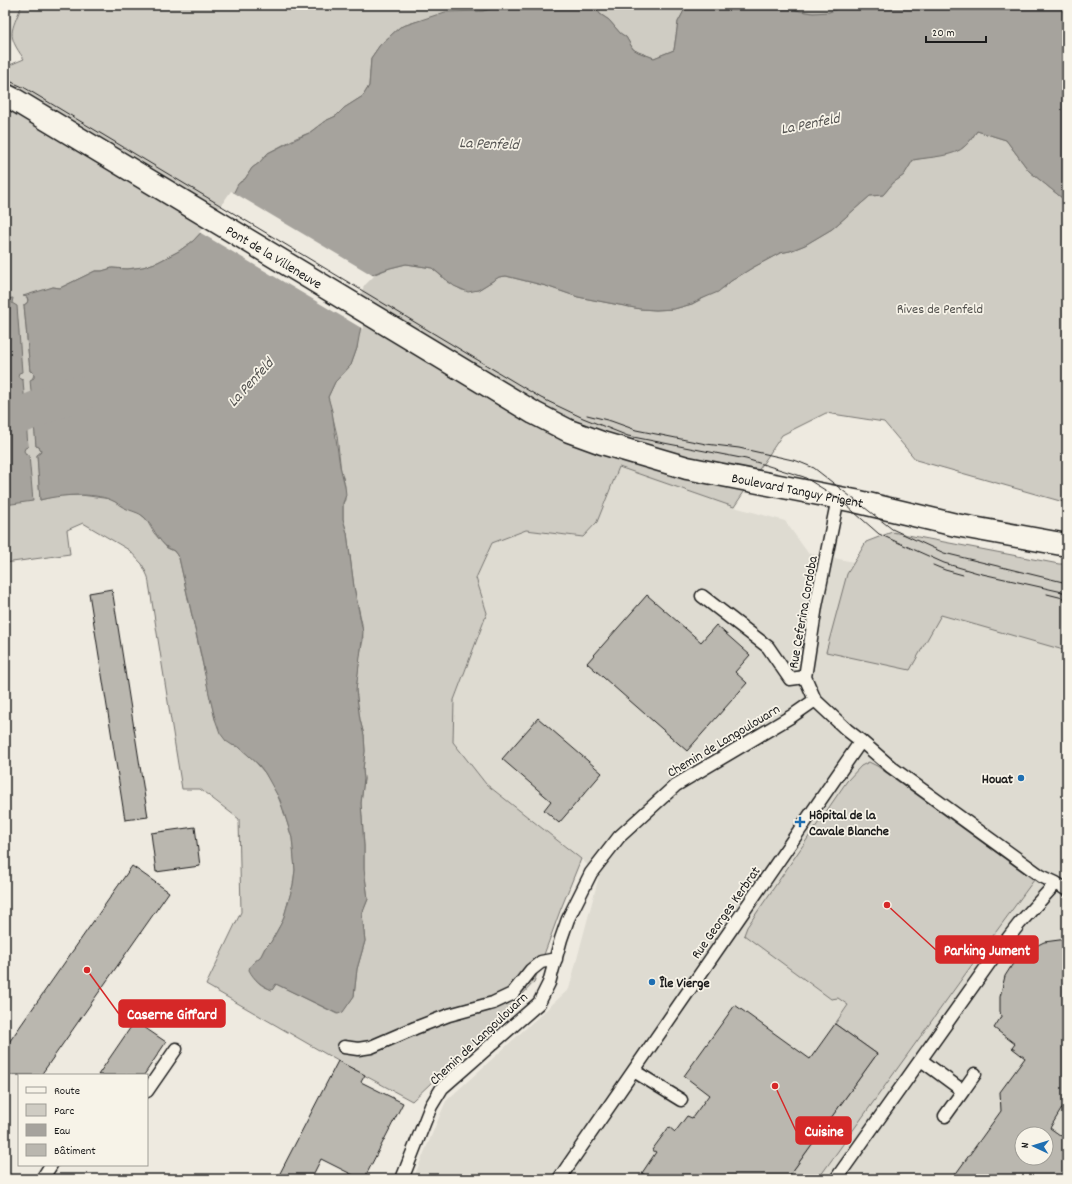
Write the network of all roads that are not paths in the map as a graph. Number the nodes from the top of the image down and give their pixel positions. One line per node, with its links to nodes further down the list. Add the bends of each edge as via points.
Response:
1 (10, 98): 2 (main road, Pont de la Villeneuve)
2 (534, 413): 3 (main road, Boulevard Tanguy Prigent, via 569,431 602,443 687,468)
3 (838, 498): 4 (main road, Boulevard Tanguy Prigent, via 956,525); 6 (lane, Rue Ceferina Cordoba, via 816,606)
4 (1067, 545)
5 (702, 596): 6 (lane, via 768,647 790,679)
6 (805, 677): 7 (lane, Rue Ceferina Cordoba)
7 (815, 700): 8 (lane, Rue Ceferina Cordoba); 11 (lane, Chemin de Langoulouarn, via 676,785 620,837 591,872 568,919)
8 (861, 741): 9 (lane, Rue Ceferina Cordoba, via 891,767 1041,876); 15 (lane, Rue Georges Kerbrat)
9 (1056, 882): 10 (lane); 14 (lane, via 995,955)
10 (1067, 890)
11 (556, 959): 12 (lane, via 541,962 531,970 512,994 493,1003 449,1015 371,1047); 23 (lane, Chemin de Langoulouarn, via 549,983 539,1003 442,1088 431,1106)
12 (344, 1047)
13 (176, 1049): 17 (lane)
14 (921, 1060): 18 (lane); 25 (lane)
15 (634, 1071): 19 (lane); 24 (lane, Rue Georges Kerbrat)
16 (975, 1074): 18 (lane)
17 (148, 1089)
18 (963, 1091): 20 (lane)
19 (681, 1100)
20 (945, 1116)
21 (50, 1166): 22 (lane)
22 (42, 1179)
23 (402, 1179)
24 (558, 1179)
25 (836, 1179)

